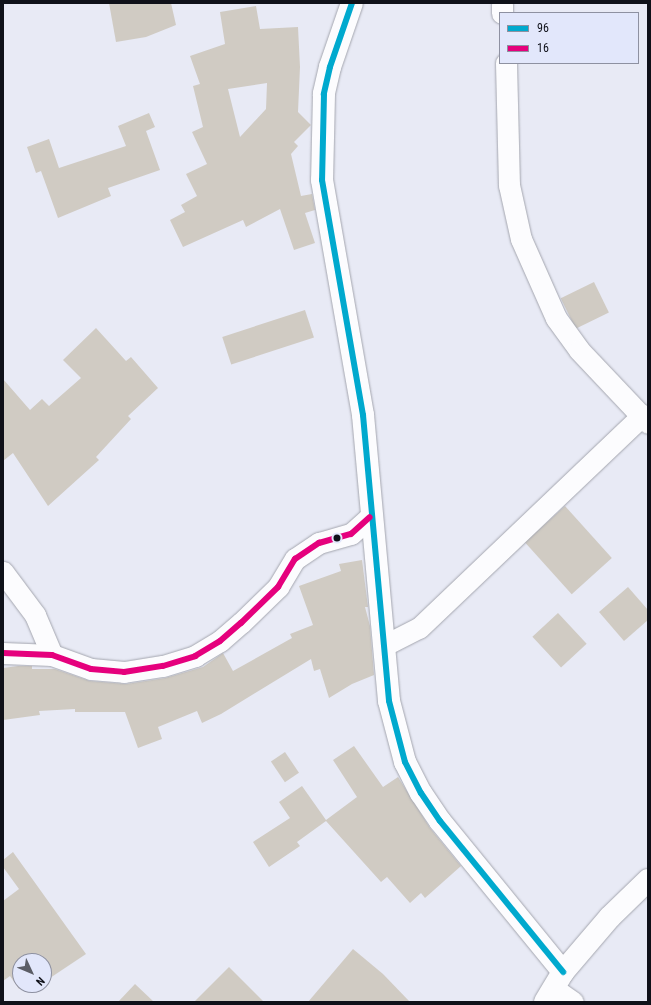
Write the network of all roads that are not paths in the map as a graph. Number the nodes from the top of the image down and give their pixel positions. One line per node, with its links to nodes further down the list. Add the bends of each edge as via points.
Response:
1 (352, 3): 4 (main road, via 330,67 324,94 322,180 363,415)
2 (506, 64): 3 (street, via 509,185 521,239 544,295 578,350)
3 (646, 419): 6 (street, via 419,628)
4 (370, 517): 6 (main road); 8 (street, via 351,534 319,543 295,560 278,587 241,624 195,656 163,666 124,672 91,669)
5 (3, 572): 8 (street, via 35,615)
6 (385, 645): 10 (main road, via 389,701 405,762 421,793)
7 (3, 653): 8 (street)
8 (52, 655)
9 (648, 880): 10 (main road, via 610,917)
10 (553, 987): 11 (street)
11 (573, 1002)

